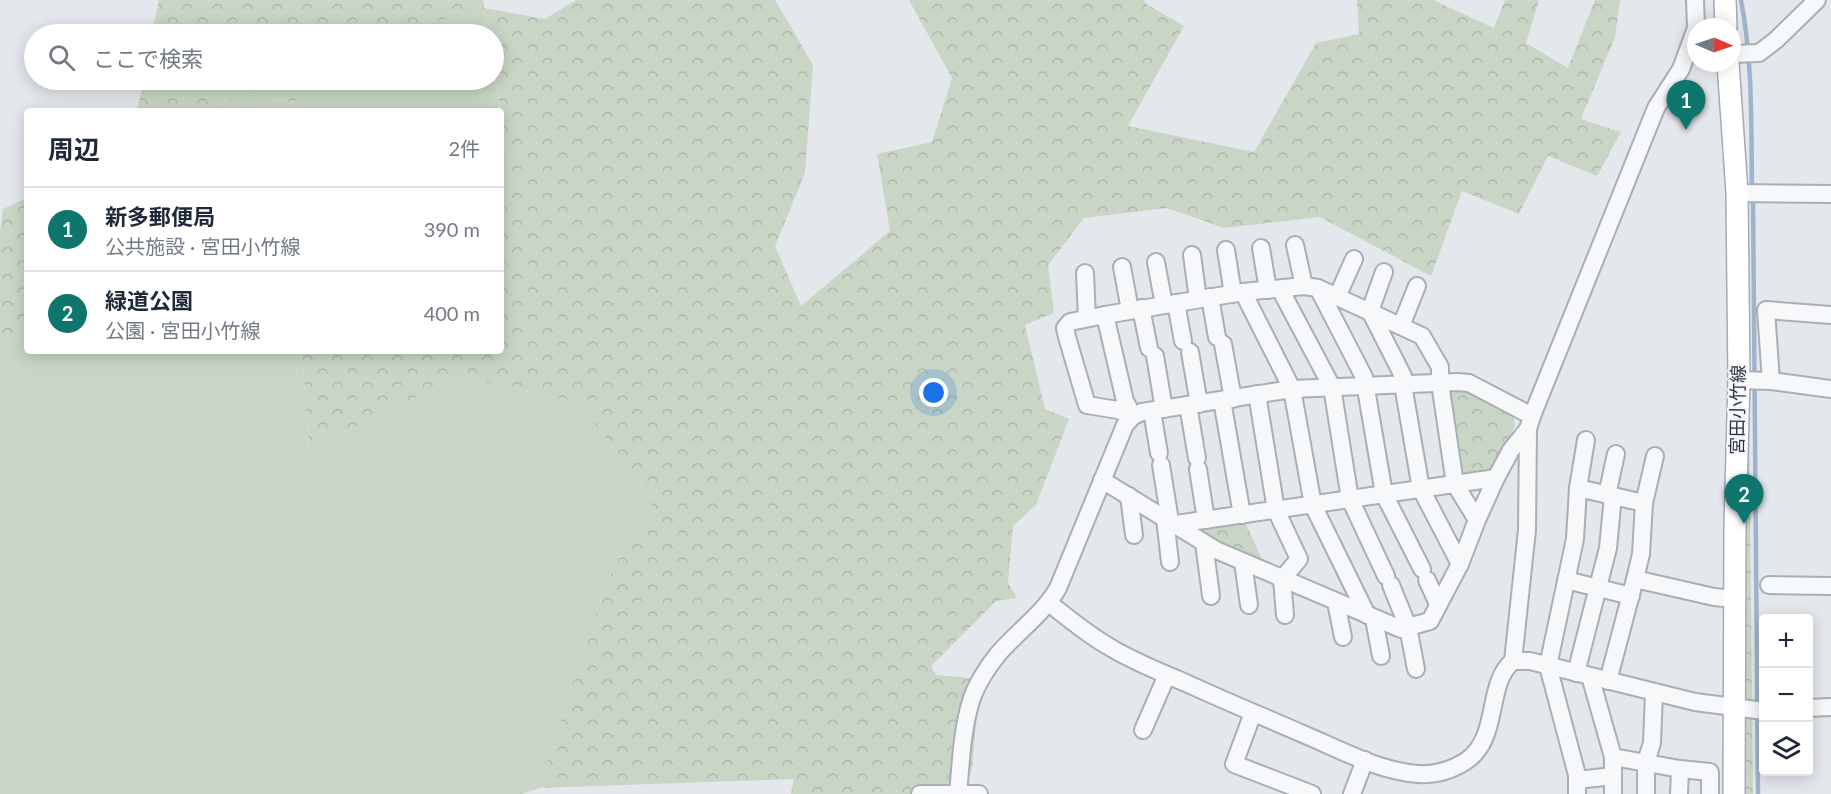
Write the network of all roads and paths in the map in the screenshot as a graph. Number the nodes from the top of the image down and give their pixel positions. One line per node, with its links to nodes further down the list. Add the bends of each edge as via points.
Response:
1 (1695, 0): 3 (street)
2 (1809, 3): 5 (street, via 1759,53)
3 (1696, 18)
4 (1687, 53): 43 (street, via 1656,108)
5 (1741, 54)
6 (1729, 72): 7 (main road, 宮田小竹線)
7 (1749, 194): 8 (street); 31 (main road, 宮田小竹線)
8 (1831, 194)
9 (1295, 245): 19 (street)
10 (1261, 248): 20 (street)
11 (1226, 250): 21 (street)
12 (1191, 255): 23 (street)
13 (1354, 259): 22 (street)
14 (1156, 262): 24 (street)
15 (1122, 267): 25 (street)
16 (1384, 272): 26 (street)
17 (1085, 273): 29 (street)
18 (1417, 286): 30 (street)
19 (1311, 287): 20 (street); 22 (street); 34 (street)
20 (1274, 289): 21 (street); 35 (street)
21 (1238, 293): 23 (street); 36 (street)
22 (1337, 297): 26 (street)
23 (1204, 298): 24 (street); 39 (street, via 1220,341)
24 (1170, 304): 25 (street); 40 (street, via 1186,346)
25 (1136, 309): 27 (street); 41 (street, via 1152,352)
26 (1370, 311): 30 (street); 33 (street, via 1403,376)
27 (1104, 315): 29 (street); 42 (street, via 1125,401)
28 (1831, 315): 31 (street, via 1766,310)
29 (1087, 318): 42 (street, via 1070,321 1065,328 1087,405)
30 (1401, 326): 32 (street, via 1422,336 1440,367)
31 (1756, 381): 37 (street); 76 (main road, 宮田小竹線)
32 (1440, 382): 33 (street); 43 (street, via 1469,383); 49 (street)
33 (1403, 385): 34 (street); 51 (street)
34 (1367, 386): 35 (street); 52 (street)
35 (1332, 387): 36 (street); 55 (street)
36 (1292, 389): 38 (street); 57 (street)
37 (1831, 389)
38 (1257, 394): 39 (street); 58 (street)
39 (1228, 400): 40 (street); 59 (street)
40 (1194, 405): 41 (street); 60 (street, via 1197,464)
41 (1158, 410): 42 (street); 62 (street, via 1160,459)
42 (1133, 416): 48 (street, via 1125,425)
43 (1530, 423): 47 (street); 86 (street, via 1527,530)
44 (1586, 440): 50 (street)
45 (1616, 454): 53 (street)
46 (1655, 456): 56 (street)
47 (1496, 478): 49 (street); 61 (street)
48 (1102, 480): 54 (street); 78 (street)
49 (1455, 484): 51 (street); 61 (street)
50 (1578, 488): 53 (street); 70 (street, via 1575,539)
51 (1421, 489): 52 (street); 67 (street)
52 (1384, 494): 55 (street); 79 (street)
53 (1610, 495): 56 (street); 73 (street, via 1608,548)
54 (1129, 496): 62 (street); 63 (street)
55 (1350, 500): 57 (street); 83 (street)
56 (1644, 503): 69 (street, via 1641,554)
57 (1313, 505): 58 (street); 82 (street)
58 (1276, 510): 59 (street); 68 (street, via 1299,559)
59 (1242, 515): 60 (street)
60 (1206, 520): 62 (street)
61 (1477, 520): 67 (street)
62 (1170, 521): 64 (street); 65 (street)
63 (1134, 535)
64 (1204, 543): 66 (street); 74 (street)
65 (1170, 561)
66 (1243, 562): 68 (street); 80 (street)
67 (1460, 564): 79 (street)
68 (1282, 579): 77 (street); 81 (street)
69 (1635, 579): 75 (street); 76 (street)
70 (1566, 580): 73 (street); 87 (street)
71 (1769, 585): 72 (street)
72 (1831, 586)
73 (1598, 588): 75 (street); 89 (street)
74 (1211, 596)
75 (1631, 596): 91 (street)
76 (1735, 599): 95 (main road, 宮田小竹線)
77 (1336, 602): 82 (street); 84 (street)
78 (1049, 603): 90 (street, via 1109,647); 104 (street, via 998,654 971,700)
79 (1438, 604): 83 (street, via 1430,621)
80 (1249, 605)
81 (1285, 615)
82 (1370, 617): 83 (street, via 1401,629); 85 (street)
83 (1408, 627): 88 (street)
84 (1343, 637)
85 (1381, 656)
86 (1513, 661): 87 (street); 99 (street, via 1501,676 1485,737 1477,752 1465,761 1452,769 1419,774)
87 (1548, 666): 89 (street); 103 (street)
88 (1416, 669)
89 (1583, 674): 91 (street); 98 (street)
90 (1167, 675): 96 (street); 97 (street)
91 (1608, 681): 92 (street)
92 (1654, 693): 95 (street); 100 (street, via 1652,743)
93 (1831, 707): 94 (street)
94 (1813, 708)
95 (1750, 709): 113 (main road, 宮田小竹線)
96 (1253, 713): 99 (street); 107 (street, via 1234,764)
97 (1143, 730)
98 (1613, 757): 100 (street); 102 (street)
99 (1365, 760): 108 (street)
100 (1646, 762): 101 (street); 110 (street)
101 (1680, 769): 111 (street); 112 (street, via 1710,772)
102 (1613, 776): 103 (street); 109 (street)
103 (1577, 787)
104 (958, 793): 105 (street); 106 (street)
105 (920, 794)
106 (979, 794)
107 (1311, 794)
108 (1352, 794)
109 (1613, 794)
110 (1646, 794)
111 (1679, 794)
112 (1710, 794)
113 (1734, 794)

